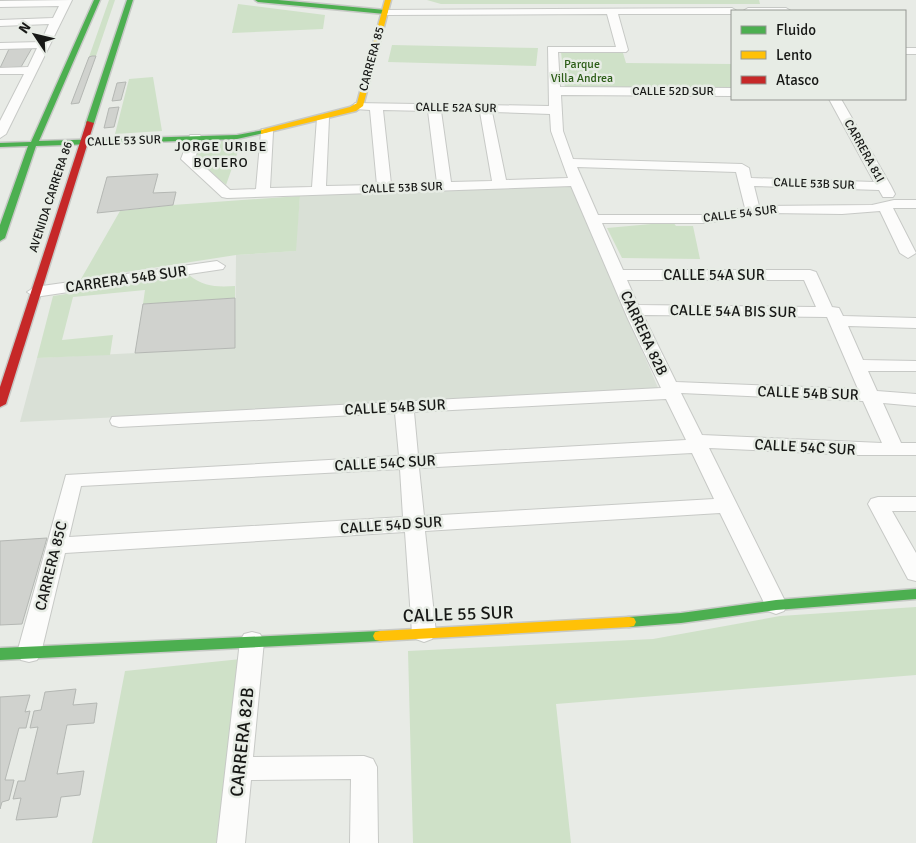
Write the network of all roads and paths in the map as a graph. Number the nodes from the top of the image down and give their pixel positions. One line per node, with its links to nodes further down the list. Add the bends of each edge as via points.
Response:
1 (97, 0): 32 (main road)
2 (130, 0): 31 (main road, AVENIDA CARRERA 86)
3 (258, 0): 8 (main road)
4 (388, 0): 8 (main road, CARRERA 85)
5 (66, 1): 6 (street); 10 (street)
6 (0, 4)
7 (731, 11): 9 (street)
8 (385, 12): 9 (street); 21 (main road, CARRERA 85)
9 (612, 12): 15 (street)
10 (56, 21): 11 (street); 12 (street)
11 (0, 23)
12 (44, 45): 13 (street); 17 (street)
13 (0, 46)
14 (552, 49): 15 (street); 18 (street, CARRERA 82B)
15 (622, 50)
16 (0, 70): 17 (street)
17 (32, 70): 26 (street)
18 (554, 91): 19 (street, CALLE 52D SUR); 25 (street, CARRERA 82B)
19 (731, 92)
20 (836, 100): 38 (street, CARRERA 81I)
21 (359, 106): 22 (street, CALLE 52A SUR); 27 (main road, CALLE 53 SUR)
22 (376, 106): 23 (street, CALLE 52A SUR); 40 (street, CARRERA 85)
23 (434, 107): 24 (street, CALLE 52A SUR); 39 (street)
24 (485, 108): 25 (street, CALLE 52A SUR); 37 (street)
25 (554, 110): 34 (street, CARRERA 82B)
26 (5, 114): 29 (street)
27 (323, 118): 28 (main road, CALLE 53 SUR); 41 (street)
28 (267, 132): 30 (main road, CALLE 53 SUR); 42 (street)
29 (0, 134)
30 (195, 138): 31 (main road, CALLE 53 SUR); 42 (street, CALLE 53B SUR, via 188,158 227,194)
31 (83, 142): 32 (main road, CALLE 53 SUR); 51 (main road, AVENIDA CARRERA 86)
32 (34, 144): 33 (main road, CALLE 53 SUR); 47 (main road)
33 (0, 145)
34 (568, 163): 35 (street, CALLE 53B SUR); 36 (street, CARRERA 82B)
35 (743, 175): 38 (street, CALLE 53B SUR); 45 (street)
36 (577, 182): 37 (street, CALLE 53B SUR); 46 (street, CARRERA 82B)
37 (500, 185): 39 (street, CALLE 53B SUR)
38 (884, 186): 44 (street, CARRERA 81I)
39 (445, 187): 40 (street, CALLE 53B SUR)
40 (384, 189): 41 (street, CALLE 53B SUR)
41 (319, 191): 42 (street, CALLE 53B SUR)
42 (263, 193)
43 (916, 204): 44 (street, CALLE 54 SUR)
44 (890, 205): 45 (street, CALLE 54 SUR, via 842,210); 48 (street, CARRERA 81I)
45 (753, 211): 46 (street, CALLE 54 SUR, via 706,219)
46 (594, 219): 50 (street, CARRERA 82B)
47 (0, 238)
48 (908, 253)
49 (217, 266): 51 (street, CARRERA 54B SUR)
50 (617, 275): 52 (street, CARRERA 82B); 53 (street, CALLE 54A SUR, via 810,275)
51 (35, 292): 60 (main road, AVENIDA CARRERA 86)
52 (632, 310): 53 (street, CALLE 54A BIS SUR); 57 (street, CARRERA 82B)
53 (832, 315): 54 (street, CALLE 54A BIS SUR); 55 (street)
54 (916, 323)
55 (857, 365): 56 (street); 58 (street)
56 (916, 366)
57 (670, 390): 58 (street, CALLE 54B SUR); 61 (street, CALLE 54B SUR); 63 (street, CARRERA 82B)
58 (870, 396): 59 (street, CALLE 54B SUR); 65 (street)
59 (916, 400)
60 (0, 404)
61 (404, 406): 62 (street, CALLE 54B SUR); 66 (street)
62 (119, 420)
63 (696, 443): 65 (street, CALLE 54C SUR); 66 (street, CALLE 54C SUR); 69 (street, CARRERA 82B)
64 (916, 449): 65 (street, CALLE 54C SUR)
65 (894, 450)
66 (409, 462): 67 (street, CALLE 54C SUR); 70 (street)
67 (73, 480): 71 (street, CARRERA 85C)
68 (916, 504): 72 (street, via 878,504)
69 (726, 505): 70 (street, CALLE 54D SUR); 74 (street, CARRERA 82B)
70 (415, 524): 71 (street, CALLE 54D SUR); 75 (street)
71 (56, 546): 77 (street, CARRERA 85C)
72 (916, 573)
73 (916, 594): 74 (main road, CALLE 55 SUR)
74 (776, 605): 75 (main road, CALLE 55 SUR, via 681,618)
75 (424, 633): 76 (main road, CALLE 55 SUR)
76 (252, 641): 77 (main road, CALLE 55 SUR); 79 (street, CARRERA 82B)
77 (29, 653): 78 (main road, CALLE 55 SUR)
78 (0, 654)
79 (239, 769): 80 (street, CARRERA 82B); 81 (street, via 364,767)
80 (232, 843)
81 (364, 843)

